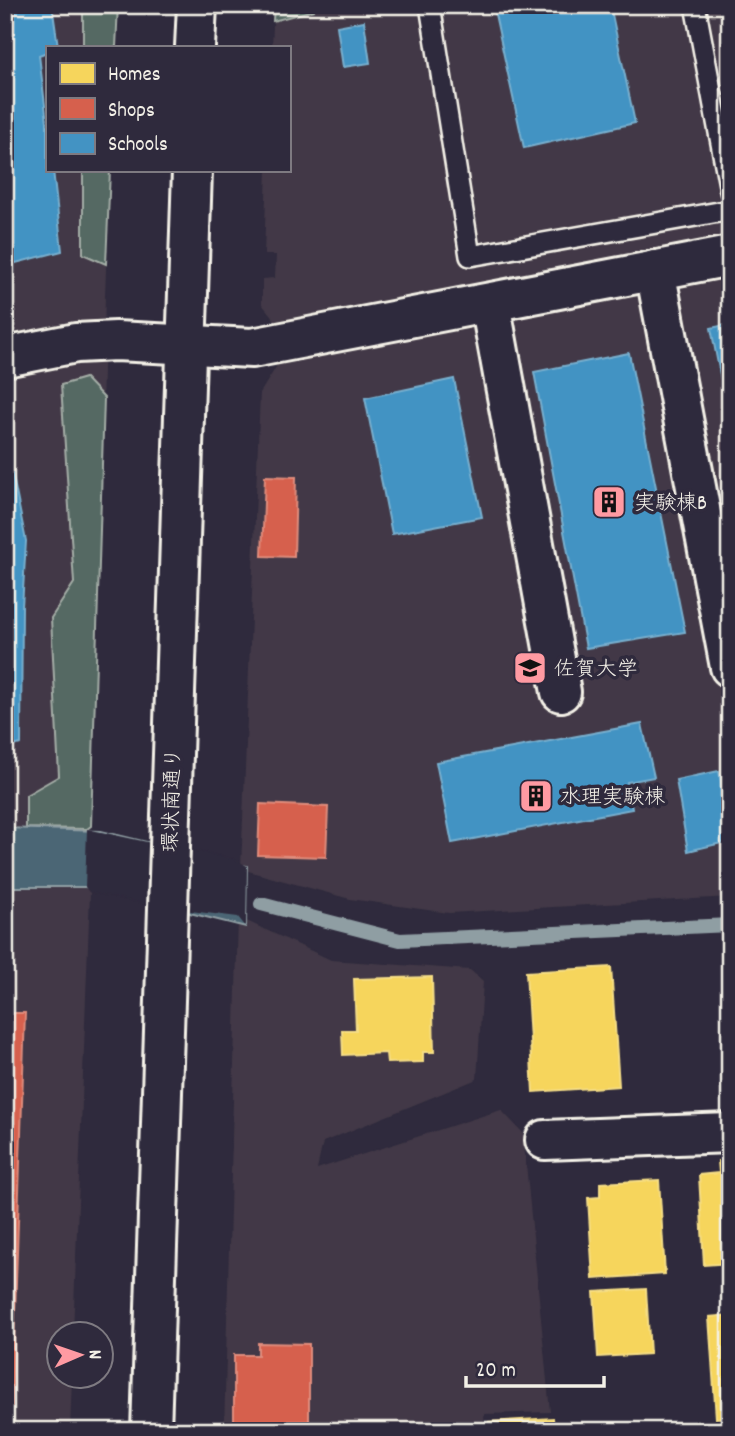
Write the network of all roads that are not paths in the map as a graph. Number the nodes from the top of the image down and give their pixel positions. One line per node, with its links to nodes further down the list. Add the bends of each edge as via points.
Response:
1 (197, 5): 4 (main road)
2 (429, 5): 7 (lane, via 470,256)
3 (695, 5): 6 (lane)
4 (195, 46)
5 (191, 172): 11 (main road, 環状南通り)
6 (730, 191)
7 (730, 210)
8 (730, 256): 9 (main road)
9 (655, 270): 10 (main road); 13 (main road)
10 (490, 303): 11 (main road, via 252,348); 14 (main road)
11 (186, 345): 12 (main road, via 76,343); 17 (main road, 環状南通り)
12 (5, 357)
13 (728, 651)
14 (561, 692)
15 (730, 1133): 16 (main road)
16 (545, 1140)
17 (151, 1431)

